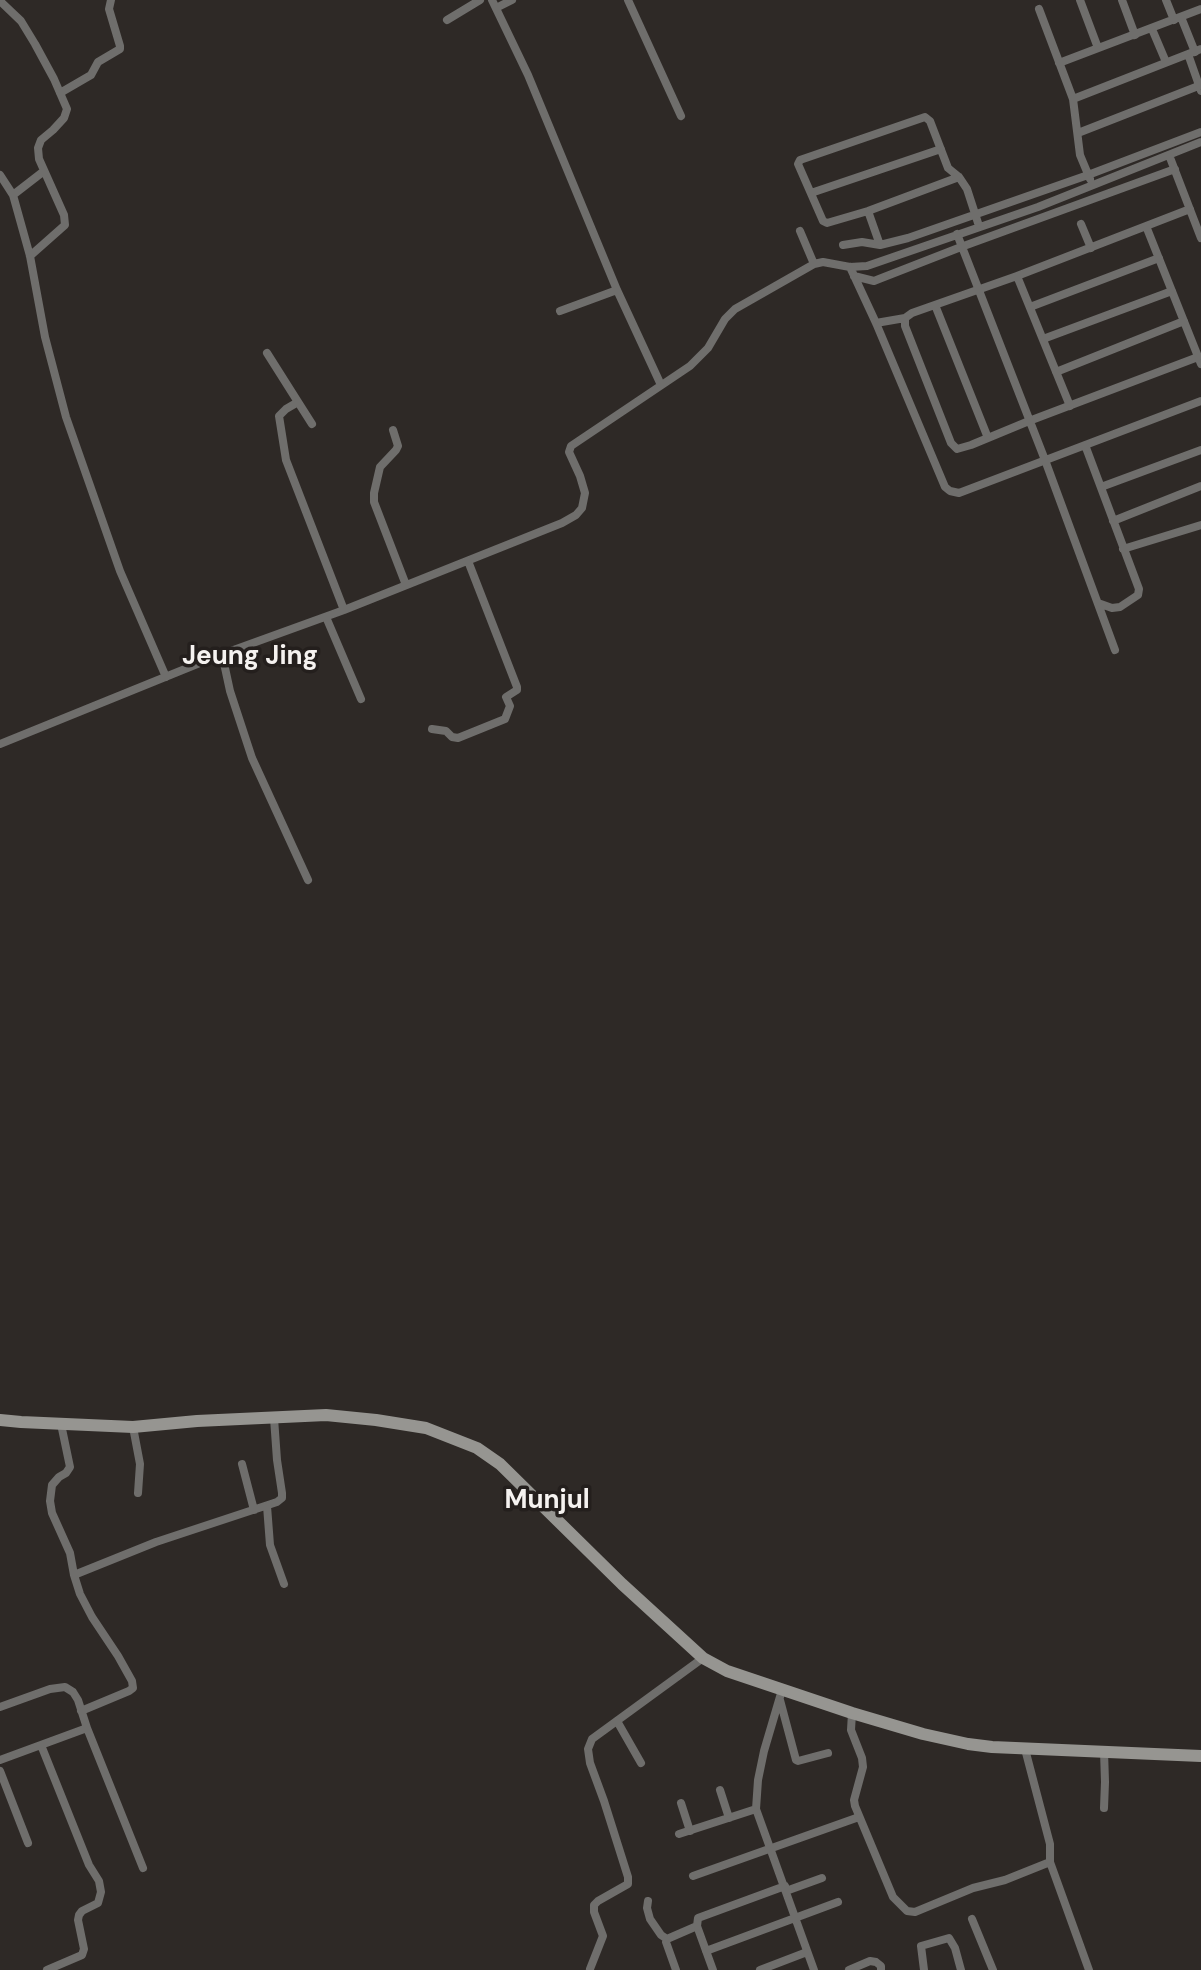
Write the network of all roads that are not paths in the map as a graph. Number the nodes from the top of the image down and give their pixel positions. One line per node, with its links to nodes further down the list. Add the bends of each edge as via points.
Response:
1 (111, 0): 21 (street, via 109,9 120,49 98,62 91,75)
2 (480, 0): 13 (street)
3 (512, 0): 9 (street)
4 (628, 0): 23 (street)
5 (1080, 0): 16 (street)
6 (1122, 0): 15 (street)
7 (1166, 0): 12 (street)
8 (0, 1): 21 (street, via 21,21)
9 (494, 4): 62 (street)
10 (1039, 9): 19 (street)
11 (1201, 9): 12 (street)
12 (1178, 18): 14 (street); 17 (street)
13 (447, 20)
14 (1152, 29): 15 (street); 18 (street)
15 (1135, 35): 16 (street)
16 (1098, 48): 19 (street)
17 (1195, 52): 18 (street); 20 (street)
18 (1166, 62): 22 (street)
19 (1059, 63): 22 (street)
20 (1200, 87): 25 (street)
21 (60, 93): 32 (street, via 67,109 64,118 38,148)
22 (1073, 99): 25 (street)
23 (681, 116)
24 (1201, 132): 28 (street)
25 (1078, 133): 34 (street)
26 (1201, 142): 29 (street)
27 (941, 149): 35 (street, via 948,167); 38 (street); 38 (street, via 925,117 907,122 800,160)
28 (1156, 150): 30 (street); 34 (street)
29 (1169, 155): 30 (street); 31 (street)
30 (1159, 159): 36 (street)
31 (1175, 169): 40 (street); 41 (street)
32 (44, 172): 39 (street); 56 (street, via 65,225)
33 (0, 175): 39 (street)
34 (1088, 175): 36 (street); 43 (street)
35 (959, 177): 42 (street); 43 (street)
36 (1093, 185): 37 (street)
37 (1083, 188): 40 (street); 46 (street)
38 (811, 193): 42 (street, via 827,223)
39 (13, 195): 56 (street)
40 (1088, 201): 54 (street)
41 (1190, 209): 47 (street); 51 (street)
42 (868, 211): 53 (street)
43 (975, 214): 45 (street); 46 (street)
44 (1081, 224): 55 (street)
45 (942, 226): 50 (street); 53 (street)
46 (979, 226): 49 (street)
47 (1146, 226): 55 (street); 57 (street)
48 (800, 231): 58 (street)
49 (957, 234): 50 (street); 54 (street)
50 (946, 238): 59 (street)
51 (1201, 238)
52 (844, 245): 53 (street)
53 (880, 245)
54 (961, 247): 59 (street, via 873,281); 61 (street)
55 (1091, 248): 60 (street)
56 (30, 256): 97 (street, via 66,417 120,571)
57 (1158, 258): 63 (street); 65 (street)
58 (814, 264): 59 (street, via 831,262); 74 (street, via 735,309 708,348)
59 (852, 271): 69 (street)
60 (1017, 276): 61 (street); 65 (street)
61 (978, 289): 64 (street); 78 (street)
62 (617, 290): 66 (street); 74 (street)
63 (1172, 291): 68 (street); 70 (street)
64 (935, 304): 67 (street); 81 (street)
65 (1030, 307): 70 (street)
66 (560, 311)
67 (905, 318): 69 (street); 81 (street, via 951,443 957,449)
68 (1184, 321): 72 (street); 73 (street)
69 (876, 323): 84 (street, via 945,487 959,493)
70 (1043, 339): 73 (street)
71 (267, 353): 76 (street)
72 (1200, 361): 77 (street)
73 (1056, 372): 77 (street)
74 (661, 385): 90 (street, via 571,446 569,452 585,493 576,515)
75 (1201, 401): 82 (street)
76 (298, 402): 79 (street); 93 (street, via 279,416 286,460)
77 (1070, 406): 78 (street)
78 (1029, 421): 81 (street); 84 (street)
79 (312, 424)
80 (393, 430): 91 (street, via 398,446 380,467 373,494)
81 (988, 438)
82 (1084, 445): 84 (street); 86 (street)
83 (1201, 450): 86 (street)
84 (1045, 460): 92 (street)
85 (1201, 486): 87 (street)
86 (1101, 487): 87 (street)
87 (1113, 521): 89 (street)
88 (1201, 524): 89 (street)
89 (1123, 549): 92 (street, via 1138,595 1120,607)
90 (468, 561): 91 (street); 99 (street, via 517,690 506,697 510,706 505,719 458,738)
91 (405, 585): 93 (street)
92 (1098, 603): 95 (street)
93 (344, 610): 94 (street)
94 (326, 617): 96 (street); 98 (street)
95 (1115, 650)
96 (222, 654): 97 (street); 101 (street, via 252,758)
97 (166, 677): 100 (street)
98 (360, 699)
99 (432, 729)
100 (0, 744)
101 (308, 880)
102 (274, 1418): 105 (street); 108 (street, via 282,1498); 112 (street, via 326,1415 376,1420 426,1428 477,1448 500,1464)
103 (0, 1420): 104 (street)
104 (61, 1424): 105 (street); 110 (street, via 70,1467 52,1485 50,1501)
105 (133, 1427): 107 (street, via 140,1464)
106 (242, 1464): 109 (street)
107 (138, 1493)
108 (267, 1506): 109 (street); 111 (street, via 270,1545)
109 (254, 1510): 110 (street)
110 (74, 1575): 115 (street, via 133,1688)
111 (284, 1584)
112 (703, 1658): 113 (street); 117 (street)
113 (780, 1694): 116 (street); 122 (street, via 796,1760); 130 (street, via 764,1751)
114 (0, 1707): 115 (street, via 65,1687 73,1692)
115 (82, 1711): 118 (street)
116 (852, 1713): 120 (street, via 968,1744); 131 (street, via 851,1730 863,1767 854,1800)
117 (617, 1721): 125 (street); 150 (street, via 592,1739 588,1749 628,1884 594,1905 603,1936)
118 (86, 1727): 119 (street); 138 (street)
119 (41, 1745): 124 (street); 151 (street, via 101,1892 98,1903 79,1915 82,1955)
120 (1025, 1749): 121 (street); 137 (street, via 1050,1844)
121 (1104, 1751): 123 (street); 129 (street)
122 (828, 1753)
123 (1201, 1756)
124 (0, 1760)
125 (641, 1763)
126 (0, 1771): 135 (street)
127 (720, 1790): 132 (street)
128 (681, 1803): 133 (street)
129 (1104, 1808)
130 (756, 1809): 132 (street); 136 (street)
131 (859, 1817): 136 (street); 137 (street, via 893,1897 910,1913)
132 (729, 1818): 133 (street)
133 (690, 1831): 134 (street)
134 (680, 1834)
135 (28, 1843)
136 (771, 1847): 139 (street); 141 (street)
137 (1050, 1862): 161 (street)
138 (143, 1868)
139 (693, 1876)
140 (822, 1878): 141 (street)
141 (786, 1889): 145 (street); 146 (street, via 702,1916)
142 (648, 1901): 147 (street, via 650,1919)
143 (838, 1902): 145 (street)
144 (972, 1919): 160 (street)
145 (796, 1920): 148 (street); 149 (street)
146 (697, 1926): 147 (street); 148 (street)
147 (667, 1938): 152 (street)
148 (706, 1951): 153 (street)
149 (807, 1952): 154 (street); 155 (street)
150 (590, 1969)
151 (47, 1970)
152 (676, 1970)
153 (713, 1970)
154 (760, 1970)
155 (814, 1970)
156 (849, 1970): 157 (street, via 870,1961)
157 (881, 1970)
158 (924, 1970): 159 (street, via 921,1946 949,1938)
159 (961, 1970)
160 (993, 1970)
161 (1089, 1970)

